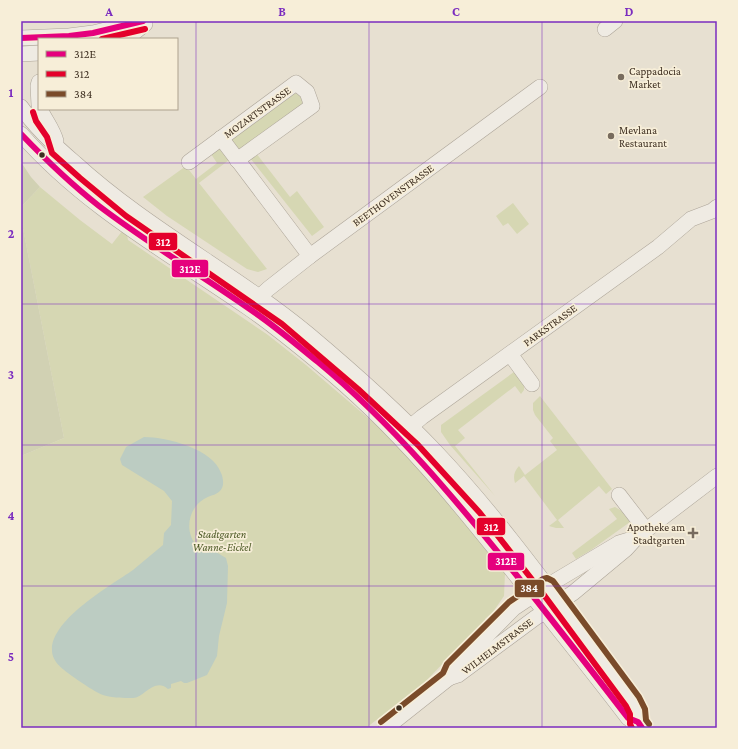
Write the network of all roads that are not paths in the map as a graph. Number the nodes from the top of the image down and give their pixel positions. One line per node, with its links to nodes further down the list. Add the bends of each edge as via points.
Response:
1 (143, 21): 3 (street, via 93,34)
2 (150, 21): 4 (street, via 136,32)
3 (21, 38)
4 (122, 38)
5 (38, 53): 6 (street)
6 (21, 54)
7 (540, 87): 16 (street, BEETHOVENSTRASSE)
8 (21, 107): 12 (street)
9 (40, 110): 12 (street, via 54,134)
10 (21, 134): 17 (street, via 53,168 121,222)
11 (221, 138): 13 (street, MOZARTSTRASSE); 13 (street, MOZARTSTRASSE, via 296,83 307,92 312,106); 14 (street)
12 (58, 148): 17 (street, via 96,182)
13 (237, 160): 16 (street, MOZARTSTRASSE)
14 (189, 162)
15 (717, 207): 18 (street, PARKSTRASSE, via 712,212 691,219 658,247)
16 (310, 256): 17 (street, BEETHOVENSTRASSE, via 274,283)
17 (253, 303): 20 (street, via 308,334); 21 (street)
18 (510, 354): 19 (street); 20 (street, PARKSTRASSE)
19 (532, 384)
20 (410, 426): 21 (street, PARKSTRASSE); 25 (street, via 486,508)
21 (399, 436): 26 (street, via 442,484)
22 (717, 476): 24 (street, WILHELMSTRASSE)
23 (619, 495): 24 (street)
24 (642, 533): 25 (street, WILHELMSTRASSE); 27 (street, WILHELMSTRASSE, via 626,549)
25 (547, 586): 26 (street, WILHELMSTRASSE); 27 (street)
26 (532, 595): 28 (street); 29 (street, WILHELMSTRASSE, via 514,608 453,670)
27 (559, 602): 28 (street, WILHELMSTRASSE); 30 (street, via 633,702)
28 (545, 612): 29 (street, WILHELMSTRASSE, via 458,675); 30 (street, via 628,718)
29 (449, 678): 31 (street, WILHELMSTRASSE)
30 (640, 725)
31 (386, 728)

